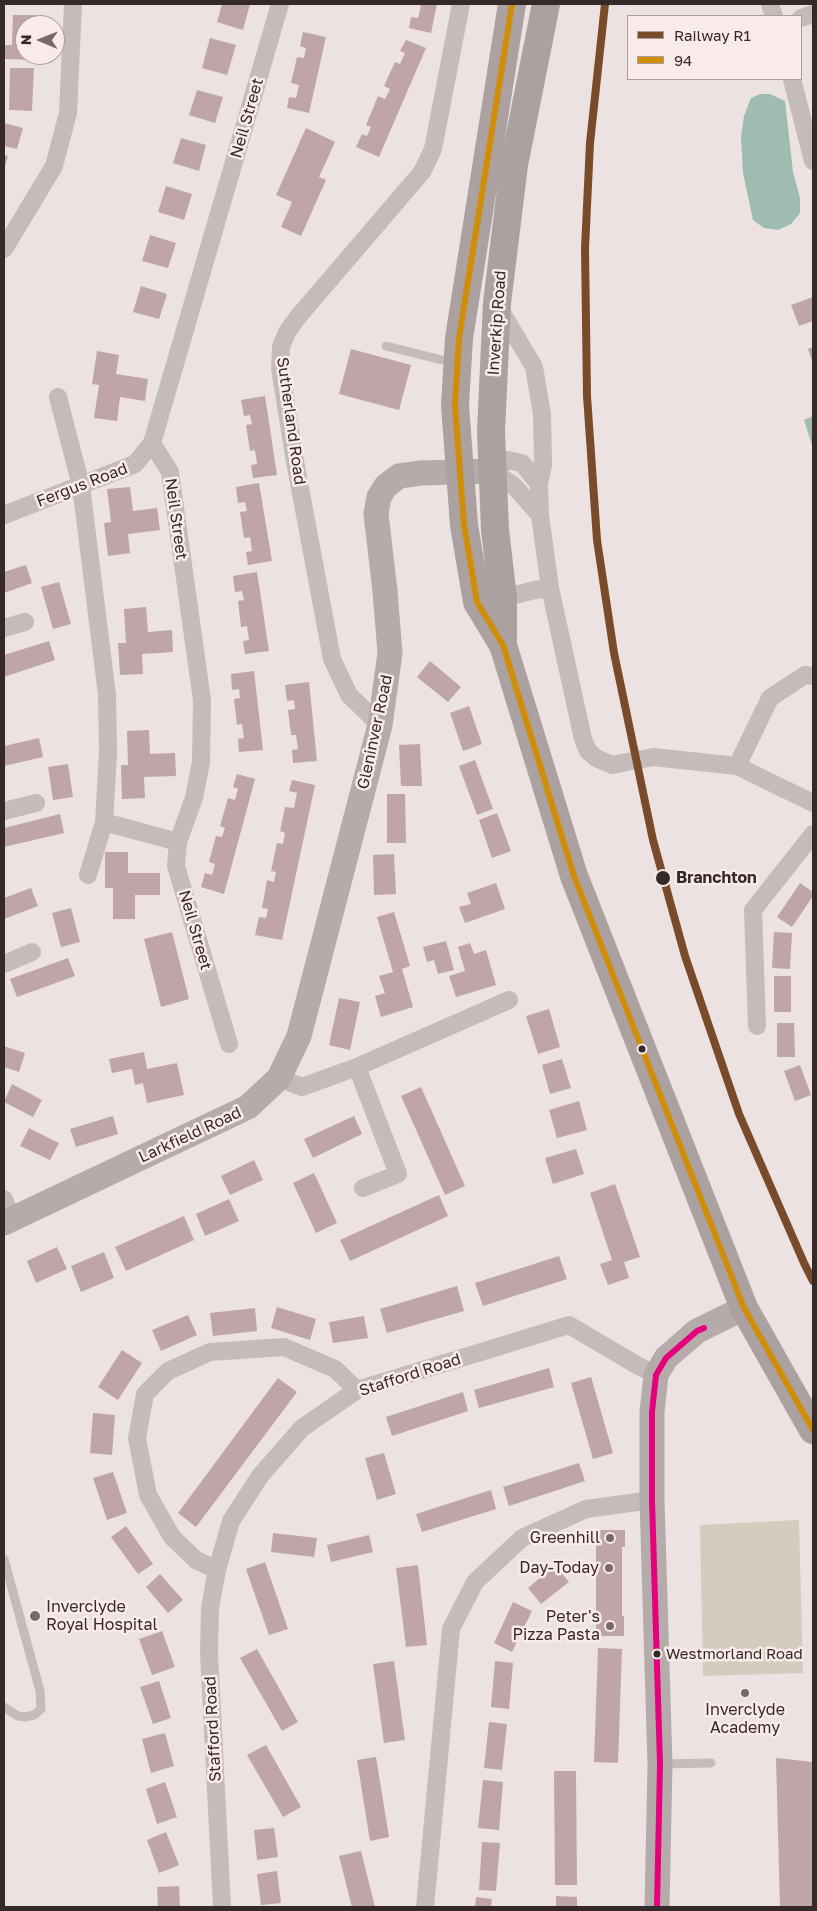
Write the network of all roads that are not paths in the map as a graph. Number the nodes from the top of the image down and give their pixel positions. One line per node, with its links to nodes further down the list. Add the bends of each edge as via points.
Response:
1 (73, 4): 8 (street, via 68,114 54,166)
2 (280, 4): 13 (street, Neil Street)
3 (461, 4): 26 (street, Sutherland Road, via 433,149 422,172 298,318 281,347 280,368 294,456 332,659 349,695)
4 (512, 4): 11 (highway, Inverkip Road, via 470,259)
5 (546, 4): 9 (highway, Inverkip Road, via 514,165)
6 (792, 80): 7 (street)
7 (813, 161)
8 (4, 249)
9 (497, 303): 15 (highway, Inverkip Road, via 491,417); 16 (street, via 534,367 542,414 543,465)
10 (386, 346): 11 (lane)
11 (457, 364): 14 (highway, Inverkip Road, via 455,405)
12 (58, 397): 17 (street)
13 (152, 443): 17 (street, Fergus Road, via 135,464); 33 (street, Neil Street, via 170,472 202,700 201,762 194,798)
14 (459, 471): 15 (street, Gleninver Road); 24 (highway, Inverkip Road, via 477,602); 26 (street, Gleninver Road, via 400,476 386,486 379,497 376,514 390,653)
15 (492, 471): 16 (street, via 508,460 522,463); 19 (street, via 514,486); 21 (highway, Inverkip Road, via 494,530)
16 (539, 484): 19 (street)
17 (81, 486): 18 (street, Fergus Road); 31 (street, via 107,695)
18 (4, 515)
19 (540, 515): 20 (street)
20 (550, 588): 21 (street); 27 (street, via 588,751 612,765 653,757)
21 (503, 598): 24 (highway, Inverkip Road)
22 (25, 622): 23 (street)
23 (4, 628)
24 (503, 645): 44 (highway, Inverkip Road, via 574,876)
25 (813, 676): 27 (street, via 805,675 770,698)
26 (380, 725): 41 (street, Gleninver Road, via 299,1036)
27 (737, 766): 29 (street)
28 (36, 803): 30 (street)
29 (813, 803)
30 (4, 812)
31 (104, 822): 33 (street); 34 (street)
32 (813, 834): 38 (street, via 753,910)
33 (178, 842): 39 (street, Neil Street, via 176,866)
34 (88, 875)
35 (32, 952): 36 (street)
36 (4, 964)
37 (509, 1000): 40 (street)
38 (757, 1026)
39 (228, 1044)
40 (357, 1067): 41 (street, via 302,1087); 42 (street, via 398,1174)
41 (279, 1078): 43 (street, Larkfield Road, via 248,1107)
42 (363, 1188)
43 (6, 1214)
44 (744, 1308): 45 (street, via 698,1331 666,1358); 47 (highway, Inverkip Road)
45 (656, 1375): 46 (street, Stafford Road, via 569,1325); 48 (street, via 652,1412)
46 (357, 1390): 50 (street, Stafford Road, via 302,1428 260,1476 232,1521); 50 (street, via 335,1369 284,1347 210,1352 168,1371 145,1394 137,1438 148,1495 172,1537 196,1560)
47 (813, 1430)
48 (652, 1500): 53 (street); 55 (street, via 586,1509 522,1538 475,1582 451,1629)
49 (4, 1560): 51 (lane, via 40,1690 41,1709 25,1717)
50 (217, 1570): 54 (street, Stafford Road, via 210,1608 209,1653)
51 (4, 1707)
52 (711, 1763): 53 (lane)
53 (660, 1764): 56 (street)
54 (222, 1907)
55 (425, 1907)
56 (657, 1907)

